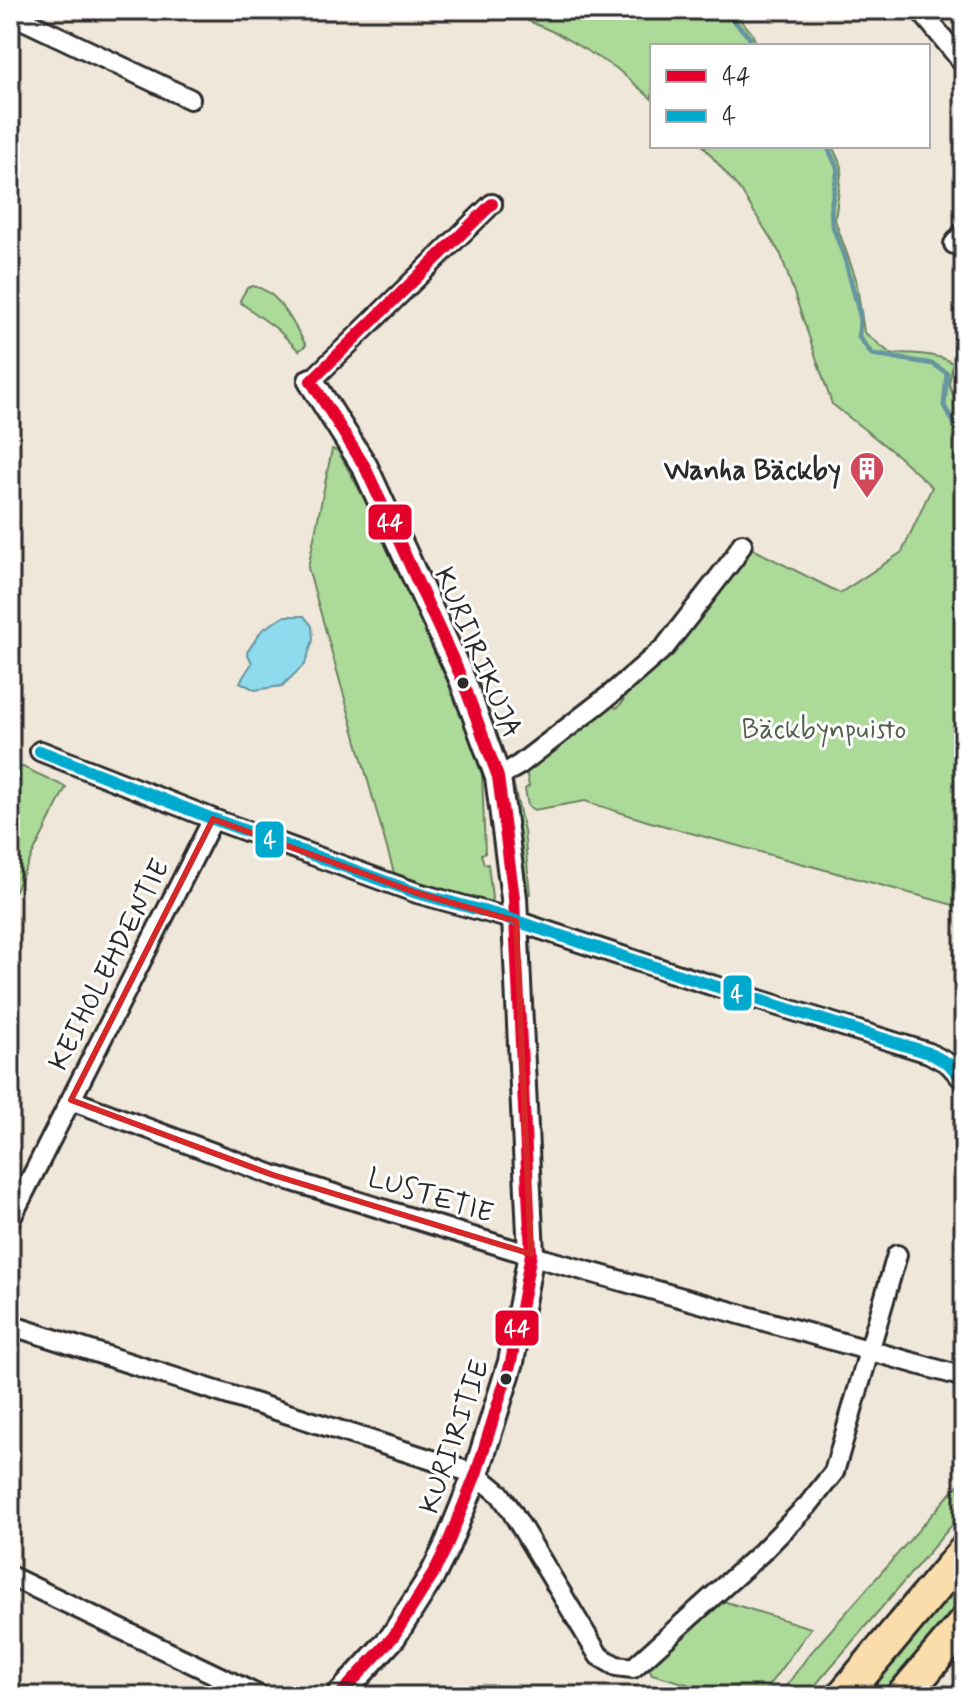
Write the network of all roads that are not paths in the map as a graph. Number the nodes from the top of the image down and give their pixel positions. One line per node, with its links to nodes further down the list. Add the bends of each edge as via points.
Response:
1 (920, 10): 3 (street)
2 (13, 15): 4 (street)
3 (964, 64)
4 (190, 99)
5 (492, 204): 6 (street)
6 (311, 381): 9 (street, KURIIRIKUJA, via 365,467 462,679)
7 (742, 544): 9 (street, via 665,647)
8 (40, 751): 10 (street)
9 (498, 777): 11 (street, KURIIRIKUJA)
10 (213, 819): 11 (street, via 417,893); 13 (street, KEIHOLEHDENTIE)
11 (516, 921): 12 (street, via 929,1053); 15 (street, KURIIRITIE)
12 (964, 1081)
13 (71, 1100): 14 (street, KEIHOLEHDENTIE); 15 (street, LUSTETIE, via 273,1175)
14 (10, 1220)
15 (531, 1254): 18 (street, LUSTETIE); 20 (street, KURIIRITIE, via 511,1362)
16 (897, 1255): 18 (street)
17 (10, 1325): 20 (street)
18 (870, 1352): 19 (street, LUSTETIE); 20 (street, via 834,1472 823,1489 739,1574 633,1668 599,1656 511,1510)
19 (964, 1377)
20 (476, 1474): 27 (street, KURIIRITIE, via 446,1548 409,1614)
21 (964, 1552): 24 (highway)
22 (10, 1576): 26 (street)
23 (964, 1624): 25 (highway)
24 (846, 1691)
25 (907, 1692)
26 (260, 1696)
27 (339, 1696)

